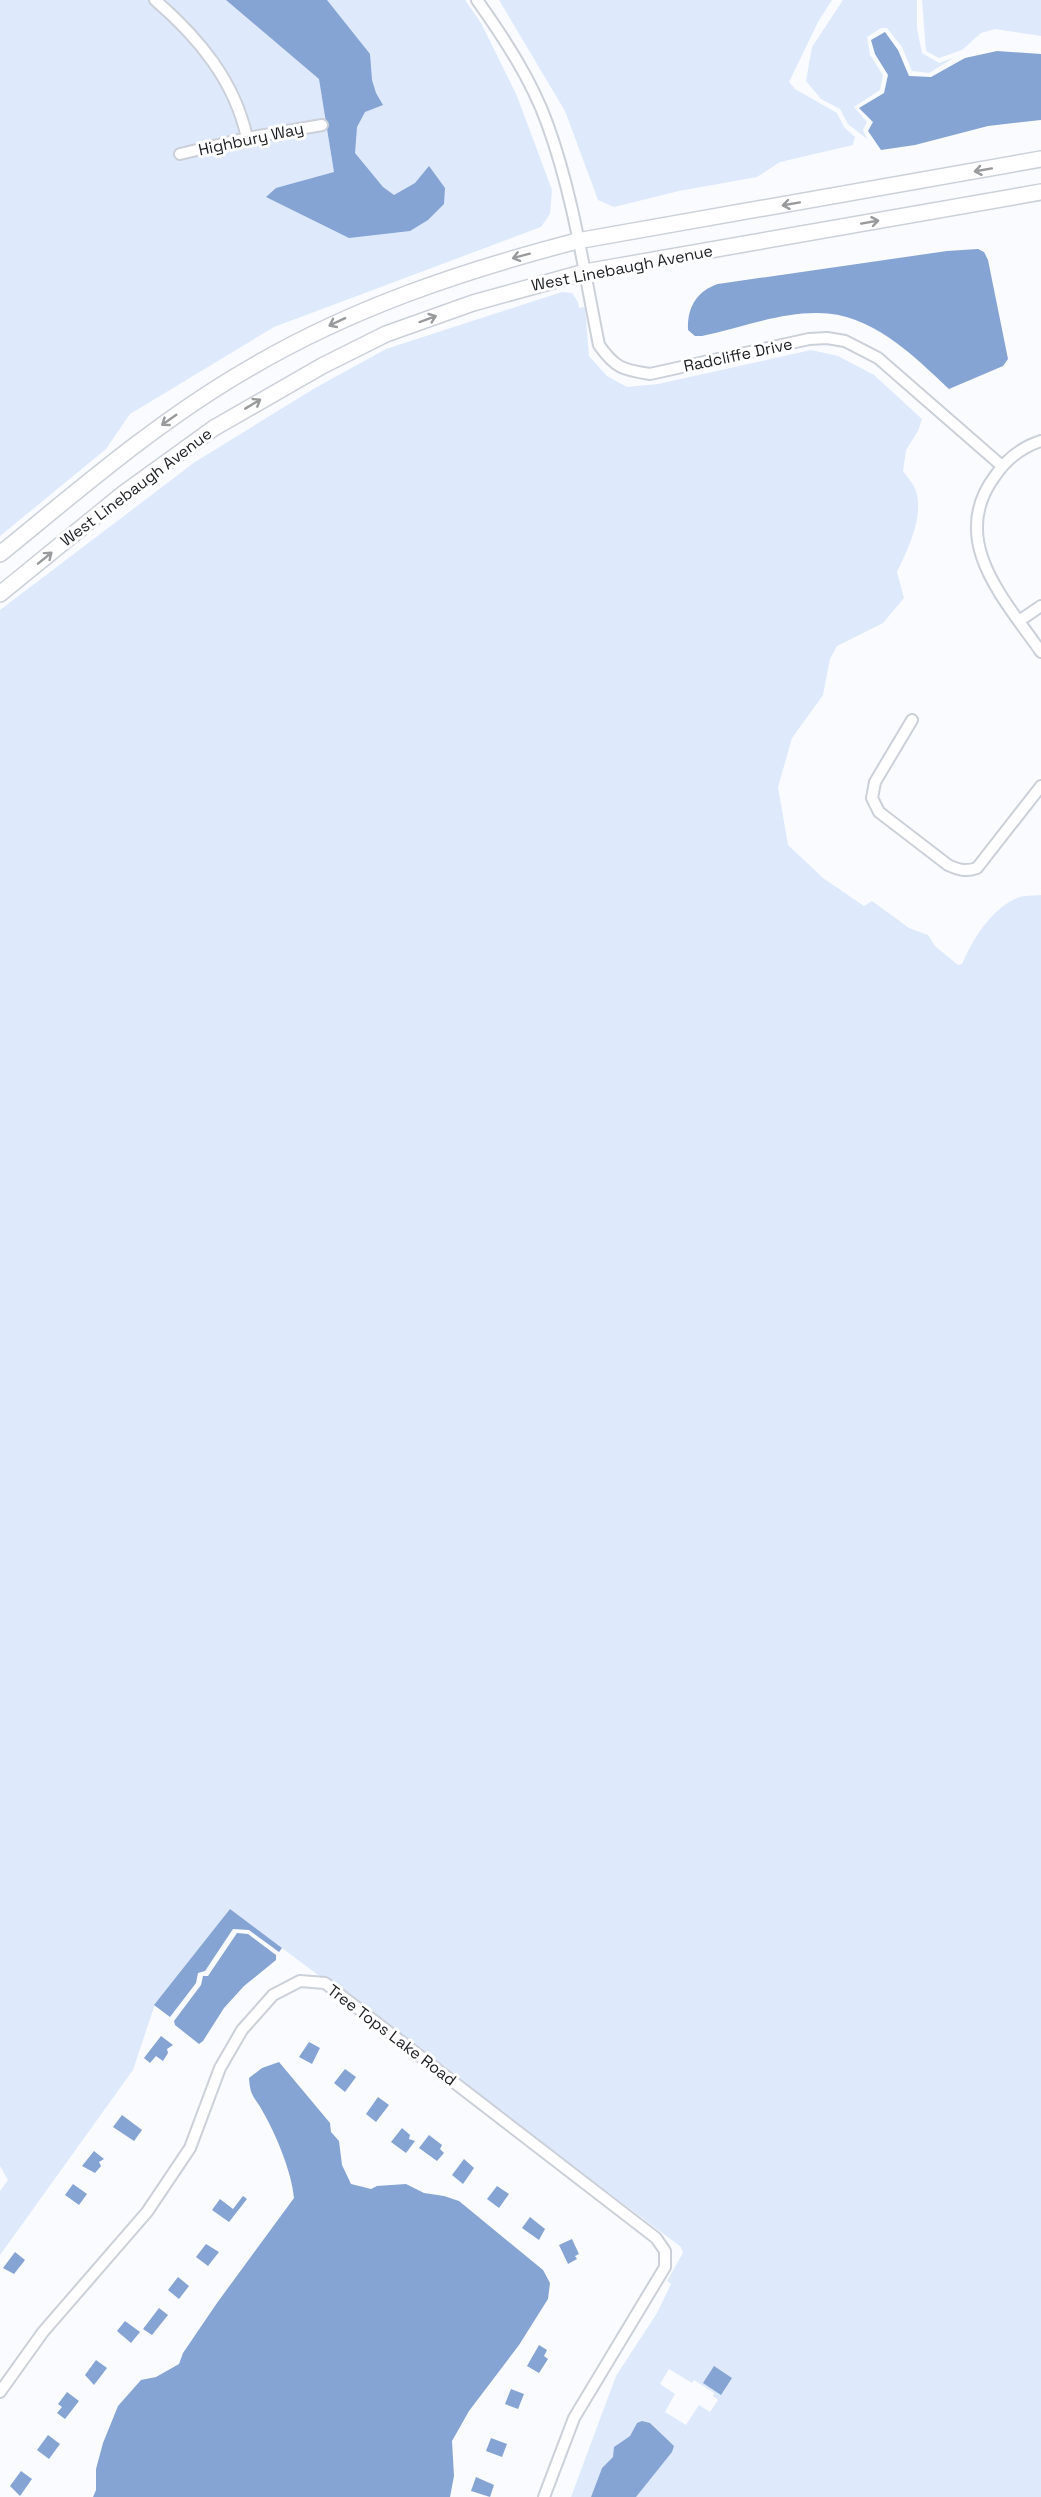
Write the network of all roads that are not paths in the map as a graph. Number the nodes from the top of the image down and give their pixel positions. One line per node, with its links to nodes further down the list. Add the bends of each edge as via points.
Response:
1 (155, 0): 4 (street, via 212,58 242,115)
2 (477, 0): 8 (street, Radcliffe Drive, via 523,71 547,123 572,208)
3 (322, 125): 4 (street, Highbury Way)
4 (247, 138): 5 (street, Highbury Way)
5 (180, 154)
6 (1041, 159): 8 (main road, West Linebaugh Avenue, one-way to 8)
7 (1041, 192): 9 (main road, West Linebaugh Avenue, one-way to 7)
8 (577, 241): 9 (street, Radcliffe Drive); 12 (main road, West Linebaugh Avenue, one-way to 12, via 506,259 408,292 248,368 143,438)
9 (585, 272): 11 (street, Radcliffe Drive, via 599,345 610,360 625,370 650,374 809,339 845,341 878,357); 13 (main road, West Linebaugh Avenue, one-way to 9, via 169,459 274,392 386,334 473,303)
10 (1041, 441): 11 (street, via 1019,451)
11 (1002, 466): 15 (street, via 981,502 978,540 987,574)
12 (0, 554)
13 (0, 594)
14 (1041, 606): 15 (street)
15 (1019, 621): 16 (street)
16 (1041, 652)
17 (912, 720): 18 (street, via 875,782 872,798 879,812 948,865 959,870 977,868)
18 (1041, 786)
19 (0, 2392): 20 (street, Tree Tops Lake Road, via 43,2332 153,2203 190,2148 220,2068 242,2030 273,1995 300,1981 325,1983 656,2238 665,2251 665,2267 574,2418)
20 (544, 2497)

